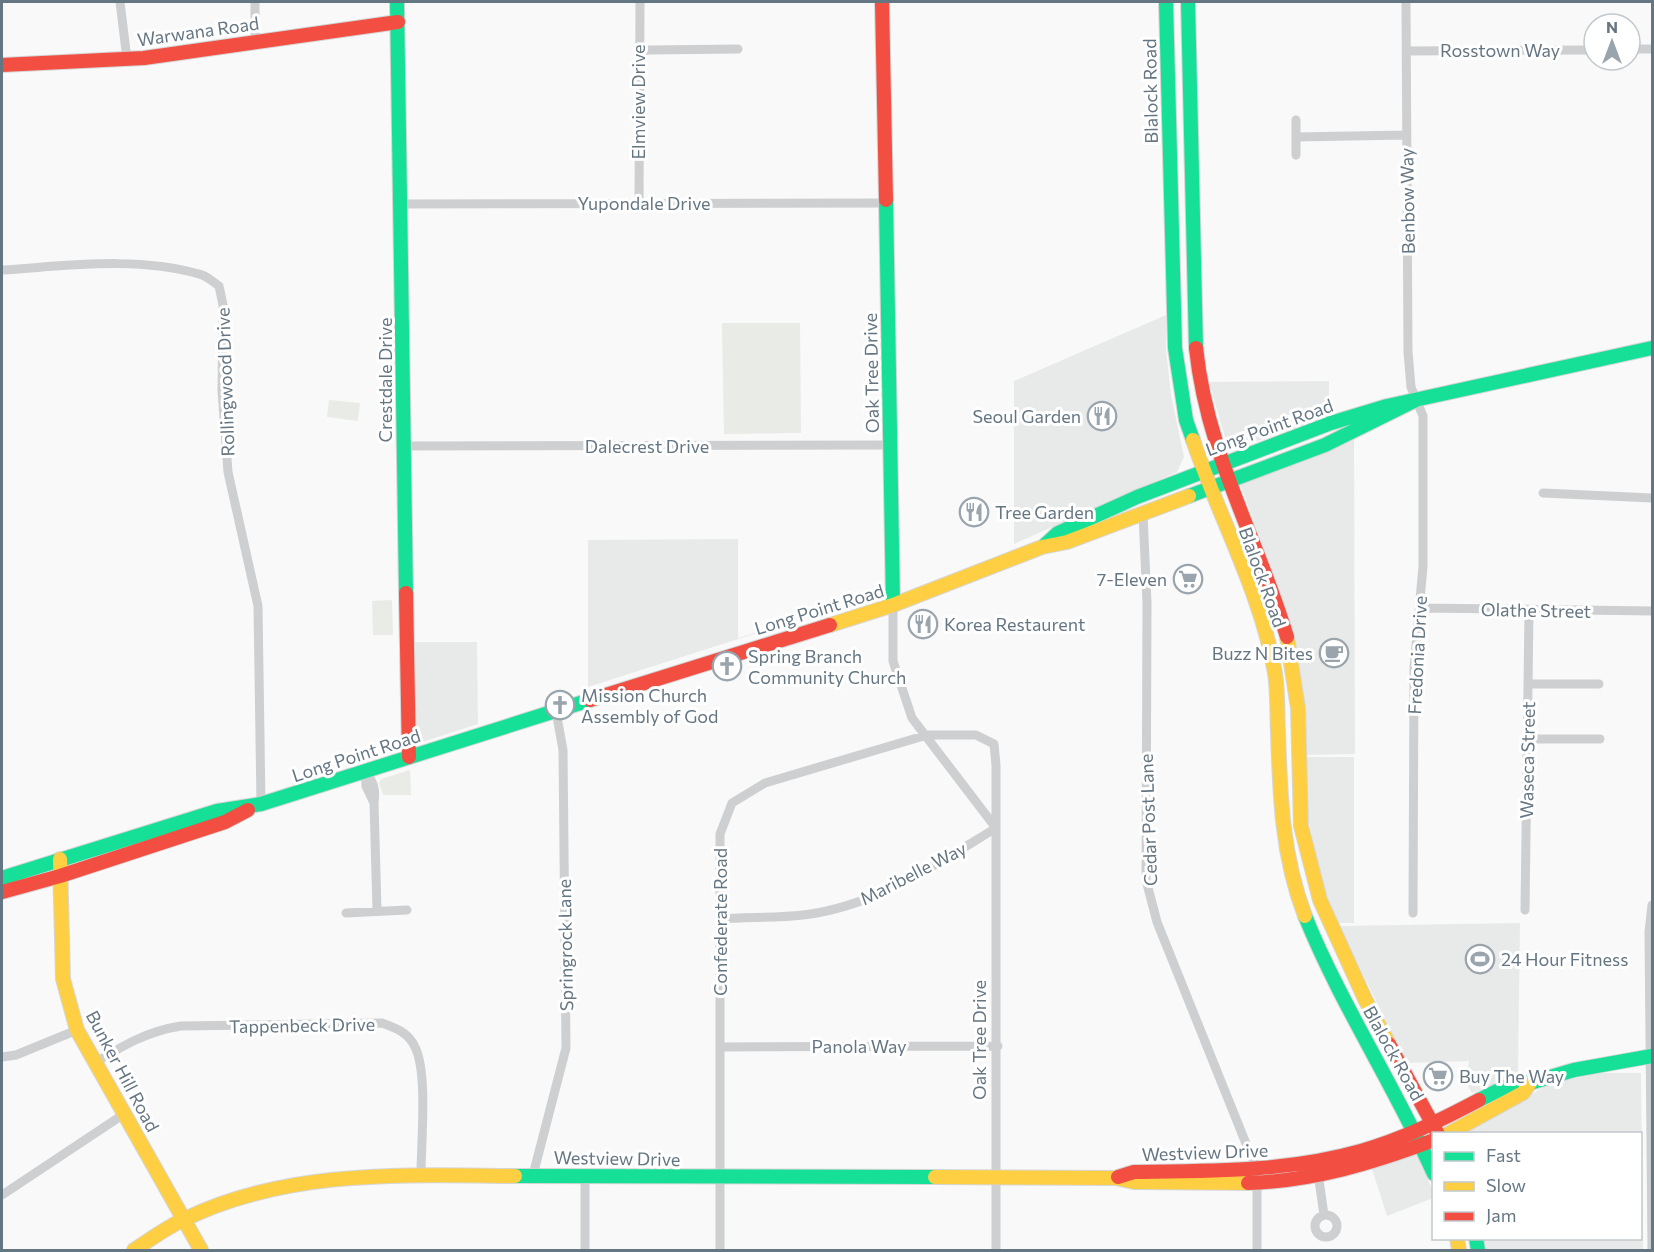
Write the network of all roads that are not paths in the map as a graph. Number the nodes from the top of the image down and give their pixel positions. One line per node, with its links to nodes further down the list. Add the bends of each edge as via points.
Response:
1 (120, 2): 15 (street)
2 (255, 2): 10 (street)
3 (397, 2): 9 (main road, Crestdale Drive)
4 (640, 2): 14 (street, Elmview Drive)
5 (882, 2): 24 (main road, Oak Tree Drive)
6 (1166, 2): 18 (main road, Blalock Road)
7 (1188, 2): 17 (main road, Blalock Road)
8 (1406, 2): 13 (street, Benbow Way)
9 (398, 22): 10 (main road, Warwana Road); 25 (main road, Crestdale Drive)
10 (255, 41): 15 (main road, Warwana Road)
11 (738, 49): 14 (street)
12 (1582, 50): 13 (street, Rosstown Way)
13 (1406, 51): 20 (street, Benbow Way)
14 (638, 53): 23 (street, Elmview Drive)
15 (127, 59): 16 (main road, Warwana Road)
16 (2, 64)
17 (1190, 109): 18 (main road); 26 (main road, Blalock Road)
18 (1169, 114): 27 (main road, Blalock Road)
19 (1296, 120): 21 (street)
20 (1406, 135): 21 (street); 32 (street, Benbow Way, via 1408,352)
21 (1296, 137): 22 (street)
22 (1296, 155)
23 (639, 203): 24 (street, Yupondale Drive); 25 (street, Yupondale Drive)
24 (887, 203): 33 (main road, Oak Tree Drive)
25 (401, 204): 34 (main road, Crestdale Drive)
26 (1191, 222): 27 (main road); 29 (main road, Blalock Road)
27 (1170, 223): 30 (main road, Blalock Road)
28 (2, 270): 59 (street, Rollingwood Drive, via 99,264 142,266 202,274 219,286 223,305 222,391 228,472 258,606)
29 (1195, 327): 30 (main road); 35 (main road, Blalock Road, via 1200,384)
30 (1174, 328): 36 (main road, Blalock Road, via 1186,420)
31 (1653, 348): 32 (main road, Long Point Road)
32 (1416, 400): 35 (main road, Long Point Road, via 1331,423); 37 (main road, Long Point Road, via 1325,444); 44 (street, Fredonia Drive, via 1423,416)
33 (890, 445): 34 (street, Dalecrest Drive); 43 (main road, Oak Tree Drive)
34 (403, 446): 57 (main road, Crestdale Drive)
35 (1221, 464): 36 (main road, Long Point Road); 37 (main road, Blalock Road)
36 (1202, 470): 38 (main road, Blalock Road); 42 (main road, Long Point Road, via 1058,533)
37 (1228, 482): 38 (main road, Long Point Road); 47 (main road, Blalock Road)
38 (1209, 489): 41 (main road, Long Point Road); 48 (main road, Blalock Road)
39 (1543, 493): 40 (street)
40 (1653, 498)
41 (1143, 514): 42 (main road, Long Point Road, via 1064,543); 95 (street, Cedar Post Lane, via 1147,603 1146,880 1157,922)
42 (1042, 547): 43 (main road, Long Point Road)
43 (893, 605): 51 (main road, Long Point Road); 52 (street, Oak Tree Drive, via 893,661 912,718)
44 (1420, 608): 45 (street, Olathe Street); 72 (street, Fredonia Drive, via 1414,668)
45 (1529, 611): 46 (street, Olathe Street); 49 (street, Waseca Street)
46 (1653, 611)
47 (1281, 613): 48 (main road); 56 (main road, Blalock Road, via 1298,708)
48 (1263, 621): 55 (main road, Blalock Road, via 1275,675)
49 (1528, 684): 50 (street); 53 (street, Waseca Street)
50 (1599, 684)
51 (556, 711): 57 (main road, Long Point Road); 91 (street, Springrock Lane, via 563,750 566,1048)
52 (927, 735): 60 (street, Oak Tree Drive); 60 (street, Oak Tree Drive, via 976,735 994,744); 73 (street, Confederate Road, via 765,783 732,803 720,834)
53 (1528, 739): 54 (street); 70 (street, Waseca Street)
54 (1600, 739)
55 (1278, 748): 56 (main road); 67 (main road, Blalock Road, via 1282,829)
56 (1297, 748): 65 (main road, Blalock Road, via 1301,826)
57 (409, 757): 58 (main road, Long Point Road)
58 (365, 771): 59 (main road, Long Point Road); 68 (street, via 376,792)
59 (261, 804): 61 (main road, Long Point Road, via 217,811); 62 (main road, Long Point Road, via 225,822)
60 (996, 828): 73 (street, Maribelle Way, via 930,869 866,900 805,915); 77 (street, Oak Tree Drive)
61 (60, 859): 62 (main road, Bunker Hill Road); 63 (main road, Long Point Road)
62 (60, 876): 64 (main road, Long Point Road); 76 (main road, Bunker Hill Road, via 63,979)
63 (2, 878)
64 (2, 892)
65 (1320, 900): 67 (main road); 74 (main road, Blalock Road)
66 (1653, 905): 79 (street, via 1649,932)
67 (1302, 908): 75 (main road, Blalock Road)
68 (377, 910): 69 (street); 71 (street)
69 (407, 910)
70 (1525, 910)
71 (346, 913)
72 (1413, 913)
73 (720, 919): 78 (street, Confederate Road)
74 (1365, 999): 75 (main road); 84 (main road, Blalock Road)
75 (1347, 1004): 85 (main road, Blalock Road)
76 (77, 1030): 80 (street); 81 (main road, Bunker Hill Road)
77 (998, 1046): 78 (street, Panola Way); 96 (street, Oak Tree Drive)
78 (720, 1047): 94 (street, Confederate Road)
79 (1652, 1056): 82 (main road, Westview Drive, via 1574,1070); 106 (street)
80 (2, 1058)
81 (96, 1062): 83 (main road, Bunker Hill Road); 90 (street, Tappenbeck Drive, via 134,1039 182,1026 382,1023 401,1030 415,1046 422,1068)
82 (1530, 1083): 84 (main road, Westview Drive, via 1517,1081); 86 (main road, Westview Drive, via 1523,1093)
83 (124, 1114): 97 (street); 99 (main road, Bunker Hill Road)
84 (1436, 1129): 85 (main road, Westview Drive)
85 (1416, 1131): 87 (main road, Blalock Road); 88 (main road, Westview Drive, via 1362,1151)
86 (1452, 1132)
87 (1428, 1142): 89 (main road, Blalock Road); 93 (main road, Westview Drive, via 1367,1164)
88 (1316, 1162): 93 (street); 95 (main road, Westview Drive)
89 (1432, 1163)
90 (421, 1174): 91 (main road, Westview Drive); 99 (main road, Westview Drive, via 370,1174 301,1182 242,1197)
91 (533, 1175): 92 (main road, Westview Drive)
92 (585, 1175): 94 (main road, Westview Drive); 102 (street)
93 (1318, 1176): 95 (main road, Westview Drive); 98 (street)
94 (720, 1177): 96 (main road, Westview Drive); 103 (street, Confederate Road)
95 (1257, 1177): 96 (main road, Westview Drive, via 1134,1172 1116,1178); 105 (street, Cedar Post Lane)
96 (997, 1178): 104 (street, Oak Tree Drive)
97 (2, 1195)
98 (1324, 1215)
99 (184, 1219): 100 (main road, Westview Drive); 101 (main road, Bunker Hill Road)
100 (134, 1251)
101 (201, 1251)
102 (585, 1251)
103 (720, 1251)
104 (996, 1251)
105 (1257, 1251)
106 (1652, 1251)

